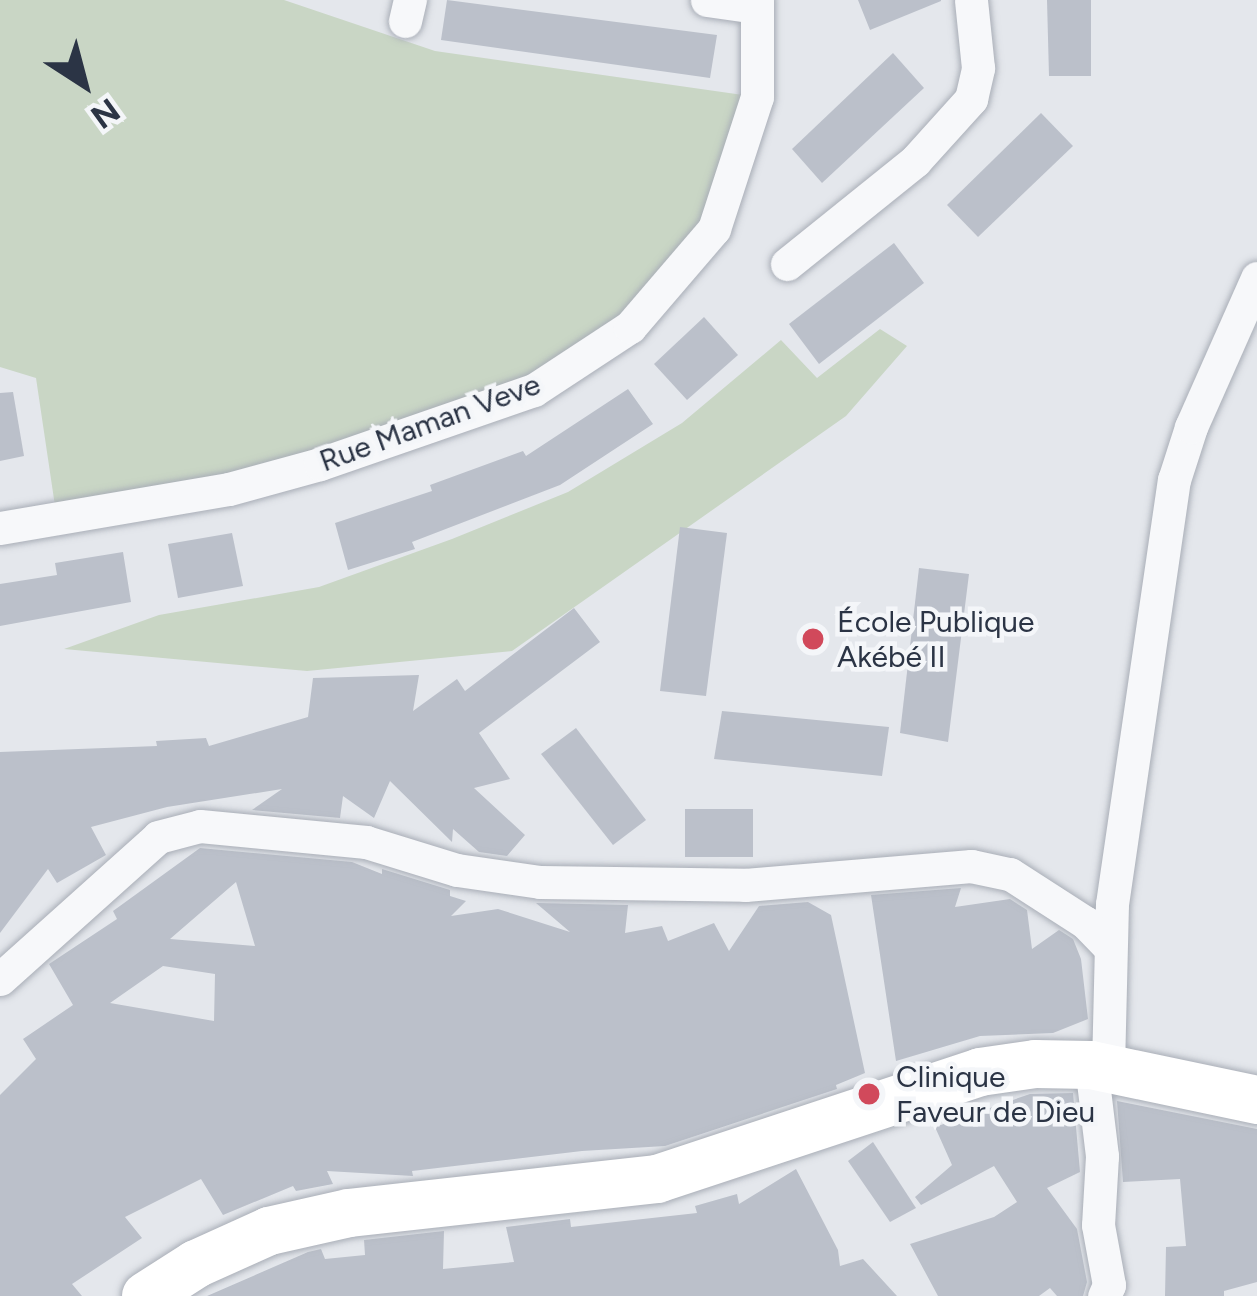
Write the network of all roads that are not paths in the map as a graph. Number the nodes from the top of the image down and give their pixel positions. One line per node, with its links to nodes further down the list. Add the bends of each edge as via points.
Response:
1 (706, 0): 3 (street)
2 (971, 0): 4 (street, via 978,68 971,99 915,161)
3 (757, 3): 6 (street, Rue Maman Veve, via 757,97 714,230 630,327 534,390 320,464 229,489)
4 (788, 264)
5 (1257, 278): 7 (street, via 1174,480)
6 (0, 528)
7 (1107, 945): 8 (street, via 1010,874 971,866 745,885 541,882 458,870 366,842 200,826 158,836); 9 (street)
8 (0, 979)
9 (1100, 1066): 10 (main road); 11 (main road, via 980,1072 656,1178 349,1213 269,1232); 12 (street)
10 (1257, 1100)
11 (146, 1296)
12 (1104, 1296)

